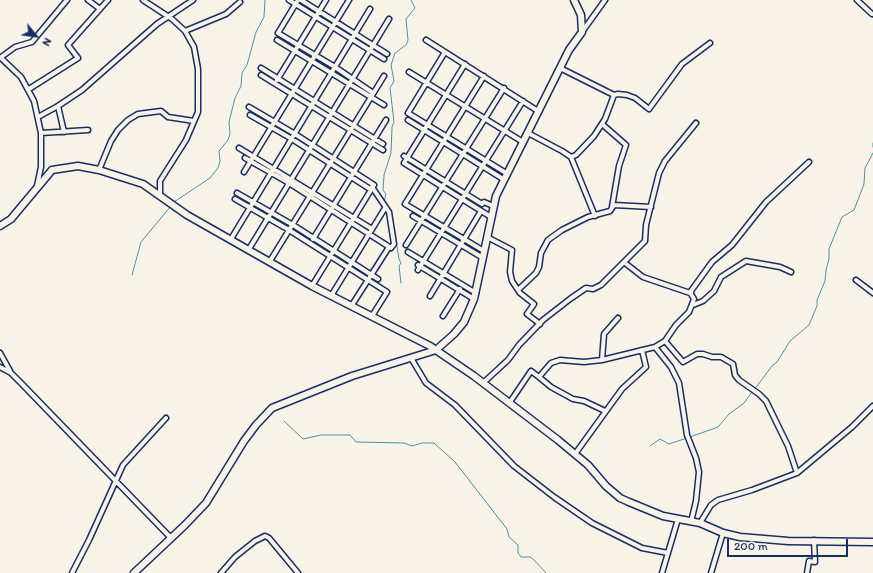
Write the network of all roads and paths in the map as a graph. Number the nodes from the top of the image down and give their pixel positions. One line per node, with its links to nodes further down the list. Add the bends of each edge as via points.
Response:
1 (67, 0): 38 (street, via 32,42 15,47)
2 (88, 0): 15 (street)
3 (108, 0): 15 (street)
4 (143, 0): 20 (street)
5 (193, 0): 20 (street)
6 (289, 0): 14 (street)
7 (301, 0): 17 (street)
8 (326, 0): 17 (street)
9 (349, 0): 22 (street)
10 (574, 0): 25 (street, via 581,14)
11 (605, 0): 25 (street)
12 (857, 0): 18 (street)
13 (240, 2): 24 (street, via 226,14)
14 (296, 2): 19 (street); 31 (street, via 278,33)
15 (100, 9): 57 (street, via 68,45 78,58)
16 (370, 9): 26 (street)
17 (319, 11): 19 (street); 22 (street)
18 (872, 14)
19 (316, 16): 23 (street); 31 (street)
20 (167, 17): 24 (street); 66 (street, via 82,90)
21 (389, 19): 32 (street)
22 (336, 22): 23 (street); 26 (street)
23 (332, 27): 27 (street); 37 (street)
24 (185, 31): 78 (street, via 194,47 198,70 198,112)
25 (582, 32): 44 (street)
26 (355, 34): 27 (street); 32 (street)
27 (352, 39): 34 (street); 42 (street)
28 (277, 40): 33 (street)
29 (426, 40): 35 (street)
30 (710, 43): 61 (street, via 682,64 649,109 627,95)
31 (298, 45): 33 (street); 37 (street)
32 (373, 45): 34 (street); 36 (street)
33 (295, 50): 40 (street); 50 (street)
34 (370, 50): 39 (street); 51 (street)
35 (445, 52): 41 (street); 54 (street)
36 (388, 54)
37 (315, 55): 40 (street); 42 (street)
38 (1, 58): 57 (street, via 21,77)
39 (384, 59)
40 (312, 60): 45 (street); 55 (street)
41 (465, 64): 49 (street); 60 (street)
42 (335, 67): 45 (street); 51 (street)
43 (261, 68): 50 (street)
44 (560, 68): 61 (street); 71 (street)
45 (332, 72): 53 (street); 63 (street)
46 (409, 72): 54 (street)
47 (261, 75): 52 (street)
48 (384, 76): 58 (street)
49 (484, 76): 56 (street); 69 (street)
50 (278, 78): 52 (street); 55 (street)
51 (352, 78): 53 (street); 58 (street)
52 (275, 83): 59 (street)
53 (349, 83): 62 (street); 70 (street)
54 (426, 83): 60 (street); 83 (street, via 408,113)
55 (295, 88): 59 (street); 63 (street)
56 (504, 88): 64 (street); 75 (street)
57 (29, 89): 73 (street)
58 (373, 93): 62 (street)
59 (292, 94): 67 (street); 79 (street)
60 (446, 95): 69 (street); 83 (street)
61 (614, 95): 81 (street)
62 (371, 97): 65 (street); 82 (street)
63 (315, 100): 67 (street); 70 (street)
64 (523, 101): 71 (street); 88 (street)
65 (384, 105)
66 (58, 106): 73 (street); 89 (street)
67 (311, 106): 74 (street); 92 (street)
68 (249, 107): 79 (street)
69 (465, 107): 75 (street); 93 (street)
70 (332, 111): 74 (street); 82 (street)
71 (538, 111): 91 (street)
72 (250, 115): 84 (street)
73 (38, 117): 90 (street)
74 (329, 117): 86 (street); 100 (street)
75 (485, 119): 88 (street); 102 (street)
76 (386, 120): 94 (street)
77 (408, 120): 87 (street)
78 (194, 121): 117 (street, via 168,117 161,111 138,114 118,130); 134 (street, via 186,140 160,181)
79 (275, 122): 84 (street); 92 (street)
80 (696, 123): 143 (street, via 665,161 659,173)
81 (602, 124): 110 (street, via 594,136); 142 (street, via 626,145 619,166)
82 (354, 125): 86 (street); 94 (street)
83 (427, 125): 87 (street); 93 (street)
84 (272, 127): 95 (street); 106 (street)
85 (88, 130): 89 (street)
86 (350, 130): 98 (street); 109 (street)
87 (424, 130): 96 (street); 107 (street)
88 (504, 131): 97 (street); 111 (street)
89 (64, 132): 90 (street)
90 (41, 133): 130 (street, via 41,167)
91 (528, 133): 97 (street); 110 (street)
92 (295, 134): 95 (street); 100 (street)
93 (447, 137): 96 (street); 102 (street)
94 (375, 138): 98 (street); 99 (street)
95 (292, 139): 103 (street); 116 (street)
96 (444, 142): 105 (street); 118 (street)
97 (523, 142): 123 (street)
98 (372, 143): 104 (street); 120 (street)
99 (383, 144)
100 (312, 145): 103 (street); 109 (street)
101 (239, 148): 106 (street)
102 (466, 149): 105 (street); 111 (street)
103 (309, 150): 114 (street); 125 (street)
104 (383, 150)
105 (463, 154): 115 (street); 126 (street)
106 (254, 156): 112 (street); 116 (street)
107 (405, 157): 118 (street); 122 (street, via 404,164)
108 (245, 158): 112 (street)
109 (333, 158): 114 (street); 120 (street)
110 (571, 158): 150 (street)
111 (486, 161): 115 (street); 123 (street)
112 (251, 162): 119 (street); 121 (street)
113 (809, 162): 193 (street, via 766,202 732,245 712,262)
114 (330, 163): 124 (street); 131 (street)
115 (482, 166): 123 (street); 133 (street)
116 (274, 168): 121 (street); 125 (street)
117 (99, 170): 130 (street, via 78,166 52,170); 134 (street, via 143,184)
118 (426, 170): 122 (street); 126 (street)
119 (244, 172)
120 (354, 172): 124 (street); 129 (street, via 374,185)
121 (271, 173): 127 (street); 138 (street)
122 (423, 175): 128 (street); 149 (street, via 405,204)
123 (504, 176): 140 (street)
124 (351, 177): 129 (street); 139 (street)
125 (291, 179): 127 (street); 131 (street)
126 (446, 182): 128 (street); 133 (street)
127 (289, 183): 135 (street); 147 (street)
128 (442, 187): 137 (street); 149 (street)
129 (371, 188): 144 (street); 151 (street)
130 (36, 191): 157 (street, via 11,219)
131 (313, 192): 135 (street); 139 (street)
132 (237, 193): 138 (street)
133 (465, 194): 137 (street); 140 (street, via 482,204 484,202)
134 (160, 196): 165 (street)
135 (310, 197): 145 (street); 156 (street)
136 (235, 199): 141 (street)
137 (462, 199): 146 (street); 158 (street)
138 (253, 202): 141 (street); 147 (street)
139 (334, 205): 145 (street); 151 (street)
140 (493, 206): 152 (street)
141 (250, 207): 153 (street); 165 (street)
142 (612, 207): 143 (street); 150 (street, via 610,212)
143 (651, 207): 180 (street, via 645,241)
144 (385, 208): 159 (street); 170 (street, via 389,212 394,244 391,248)
145 (331, 210): 155 (street); 164 (street)
146 (481, 211): 152 (street); 166 (street)
147 (271, 212): 153 (street); 156 (street)
148 (413, 216): 154 (street)
149 (425, 216): 154 (street); 158 (street)
150 (595, 216): 192 (street, via 562,230 548,240 536,273)
151 (353, 217): 155 (street); 159 (street)
152 (491, 217): 163 (street)
153 (268, 218): 160 (street); 171 (street)
154 (422, 221): 161 (street); 168 (street)
155 (350, 222): 162 (street); 172 (street)
156 (293, 225): 160 (street); 164 (street)
157 (0, 226)
158 (444, 227): 161 (street); 166 (street)
159 (372, 229): 162 (street)
160 (289, 230): 167 (street); 178 (street)
161 (441, 233): 169 (street); 177 (street)
162 (369, 234): 170 (street); 179 (street)
163 (486, 237): 173 (street); 192 (street, via 512,250 510,272)
164 (314, 238): 167 (street); 172 (street)
165 (231, 239): 171 (street)
166 (464, 239): 169 (street); 173 (street)
167 (310, 244): 175 (street)
168 (406, 245)
169 (461, 245): 176 (street); 183 (street)
170 (388, 247): 184 (street)
171 (249, 249): 178 (street)
172 (333, 251): 175 (street); 179 (street)
173 (484, 251): 176 (street)
174 (408, 252): 177 (street)
175 (330, 256): 181 (street); 190 (street)
176 (483, 258): 197 (street)
177 (424, 261): 183 (street); 185 (street, via 419,267)
178 (270, 262): 190 (street)
179 (352, 263): 181 (street); 184 (street)
180 (625, 263): 193 (street, via 643,277); 203 (street, via 601,285 593,289 586,288 570,298)
181 (349, 268): 187 (street); 195 (street)
182 (791, 272): 199 (street, via 780,267 746,261 721,277 714,291 703,301)
183 (443, 273): 185 (street); 189 (street)
184 (371, 275): 186 (street); 187 (street)
185 (440, 278): 191 (street); 196 (street)
186 (378, 279)
187 (368, 280): 198 (street); 200 (street, via 387,292)
188 (856, 280): 194 (street)
189 (462, 285): 191 (street); 197 (street)
190 (312, 286): 195 (street)
191 (459, 290): 197 (street); 201 (street)
192 (518, 290): 203 (street, via 534,304 527,314)
193 (690, 293): 199 (street, via 694,299)
194 (873, 293)
195 (331, 296): 198 (street)
196 (430, 296)
197 (475, 296): 206 (street, via 464,322)
198 (352, 305): 200 (street)
199 (693, 305): 204 (street)
200 (372, 316): 206 (street)
201 (444, 316)
202 (618, 318): 210 (street, via 604,334)
203 (540, 324): 214 (street)
204 (665, 341): 205 (street); 220 (street, via 683,362 697,354 721,357 733,364 739,380 766,401)
205 (655, 347): 207 (street); 223 (street, via 671,367 679,383 689,437 699,472)
206 (436, 350): 209 (street); 214 (street)
207 (642, 350): 210 (street); 217 (street, via 646,367 622,389)
208 (0, 353): 212 (street)
209 (411, 358): 226 (street, via 352,376 272,408 244,441 206,503); 229 (street, via 426,383 455,405 514,466 554,497 592,523 642,548)
210 (602, 360): 213 (street, via 560,360 551,363)
211 (0, 367): 212 (street)
212 (11, 373): 221 (street)
213 (539, 377): 215 (street, via 531,371); 217 (street, via 573,399)
214 (483, 383): 215 (street)
215 (510, 402): 219 (street)
216 (873, 406): 220 (street)
217 (605, 411): 219 (street)
218 (166, 418): 221 (street, via 131,454)
219 (575, 454): 222 (street, via 620,498 663,516)
220 (798, 473): 224 (street, via 718,500 711,505)
221 (115, 481): 226 (street); 230 (street)
222 (678, 519): 223 (street); 229 (street)
223 (691, 522): 224 (street)
224 (700, 523): 225 (street)
225 (723, 533): 227 (street, via 773,540); 235 (street)
226 (171, 538): 231 (street)
227 (814, 540): 228 (street); 236 (street, via 815,562 809,561)
228 (873, 542)
229 (668, 553): 234 (street)
230 (72, 573)
231 (134, 573)
232 (221, 573): 233 (street, via 254,541 265,536)
233 (298, 573)
234 (662, 573)
235 (711, 573)
236 (807, 573)

